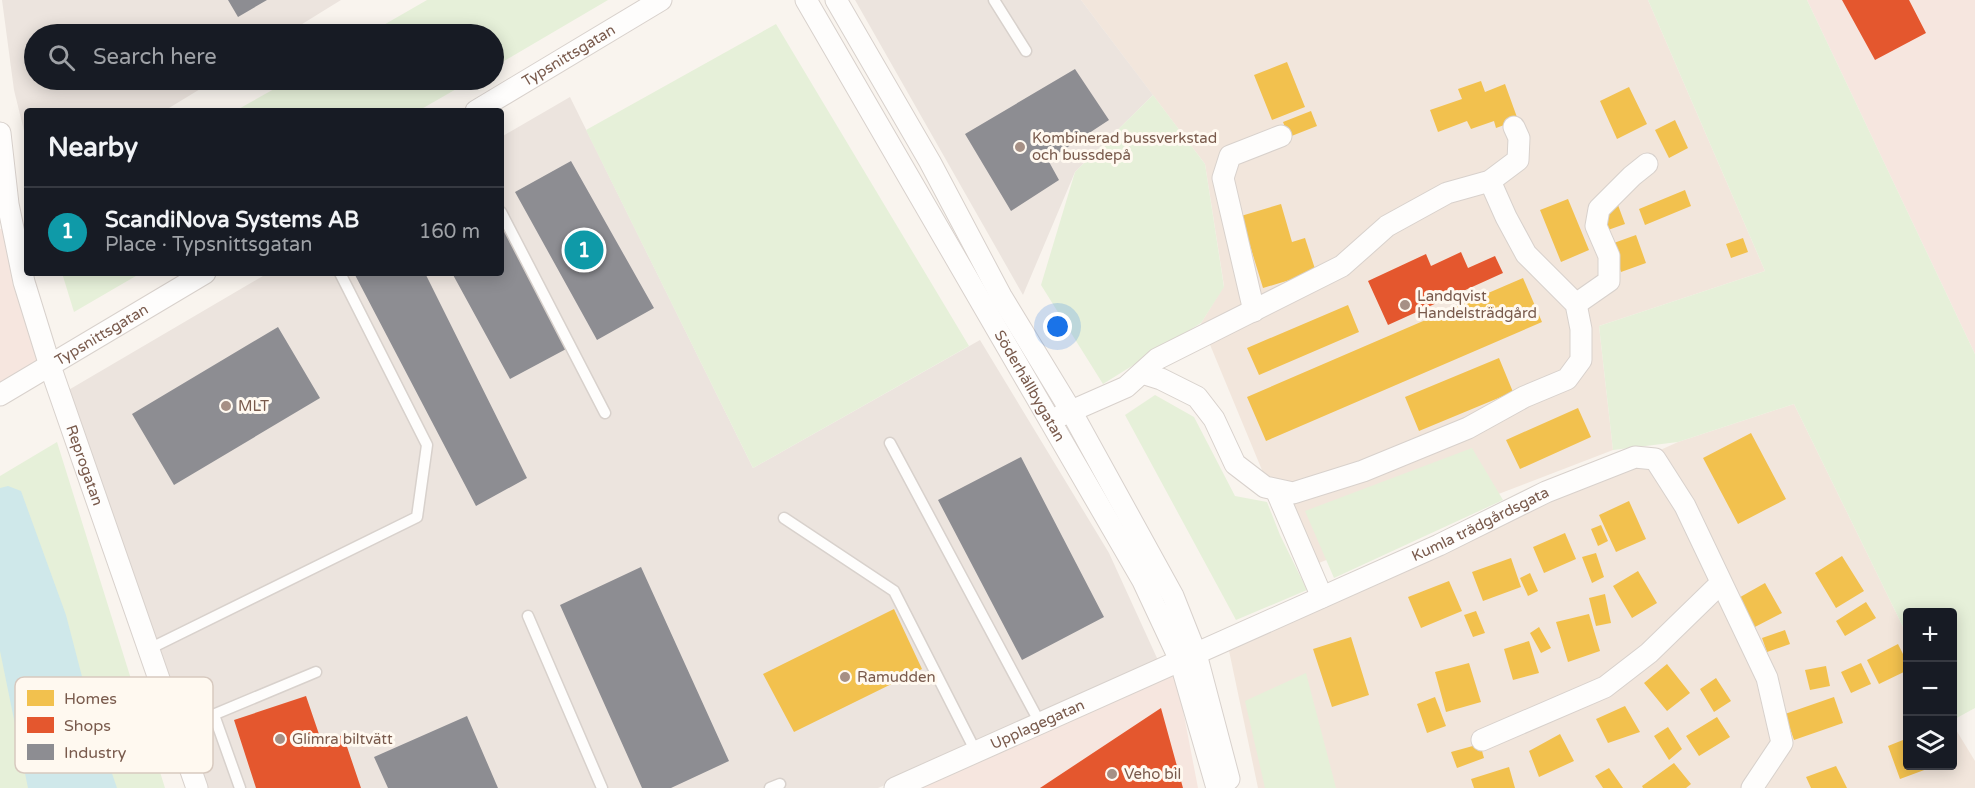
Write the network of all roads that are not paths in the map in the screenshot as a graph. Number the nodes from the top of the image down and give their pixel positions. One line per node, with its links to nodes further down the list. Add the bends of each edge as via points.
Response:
1 (661, 0): 6 (street, Typsnittsgatan)
2 (806, 0): 22 (street, Söderhällbygatan)
3 (836, 0): 20 (street, Söderhällbygatan, via 930,162 1001,296)
4 (994, 0): 5 (lane)
5 (1026, 51)
6 (481, 108)
7 (1514, 127): 11 (street, via 1519,138 1518,160)
8 (0, 133): 17 (street, Reprogatan, via 8,204 24,282)
9 (1281, 136): 16 (street, via 1230,156 1223,178)
10 (1647, 164): 15 (street, via 1599,209 1596,226 1609,256 1610,281)
11 (1490, 181): 15 (street, via 1526,254); 16 (street, via 1447,193 1388,226 1342,266)
12 (504, 218): 21 (lane)
13 (200, 276): 17 (street, Typsnittsgatan)
14 (342, 276): 29 (lane, via 427,445 417,517)
15 (1576, 304): 24 (street, via 1581,360 1567,379 1468,428 1363,471 1293,493)
16 (1254, 311): 18 (street, via 1156,359)
17 (50, 366): 19 (street, Typsnittsgatan); 29 (street, Reprogatan)
18 (1142, 373): 20 (street, via 1126,387); 24 (street, via 1197,396 1214,419 1235,464 1265,487)
19 (0, 395)
20 (1071, 411): 22 (street); 30 (street, Söderhällbygatan, via 1173,596)
21 (605, 413)
22 (1051, 419): 30 (street, Söderhällbygatan)
23 (890, 442): 34 (lane)
24 (1276, 490): 27 (street)
25 (784, 518): 36 (lane, via 894,591)
26 (1721, 583): 27 (street, Kumla trädgårdsgata, via 1685,506 1655,459 1635,457 1546,492); 35 (street, via 1649,652 1605,687); 44 (street, Kumla trädgårdsgata, via 1767,678 1782,743)
27 (1322, 597): 30 (street, Kumla trädgårdsgata)
28 (528, 616): 40 (lane)
29 (149, 649): 32 (street, Reprogatan)
30 (1188, 657): 34 (street, Upplagegatan); 42 (street, Söderhällbygatan); 43 (street, Söderhällbygatan)
31 (316, 672): 33 (lane)
32 (159, 677)
33 (214, 715): 39 (lane)
34 (1040, 723): 36 (street, Upplagegatan)
35 (1482, 740)
36 (976, 752): 41 (street, Upplagegatan)
37 (192, 773): 38 (street, Reprogatan)
38 (197, 788)
39 (240, 788)
40 (602, 788)
41 (895, 788)
42 (1217, 788)
43 (1232, 788)
44 (1752, 788)

